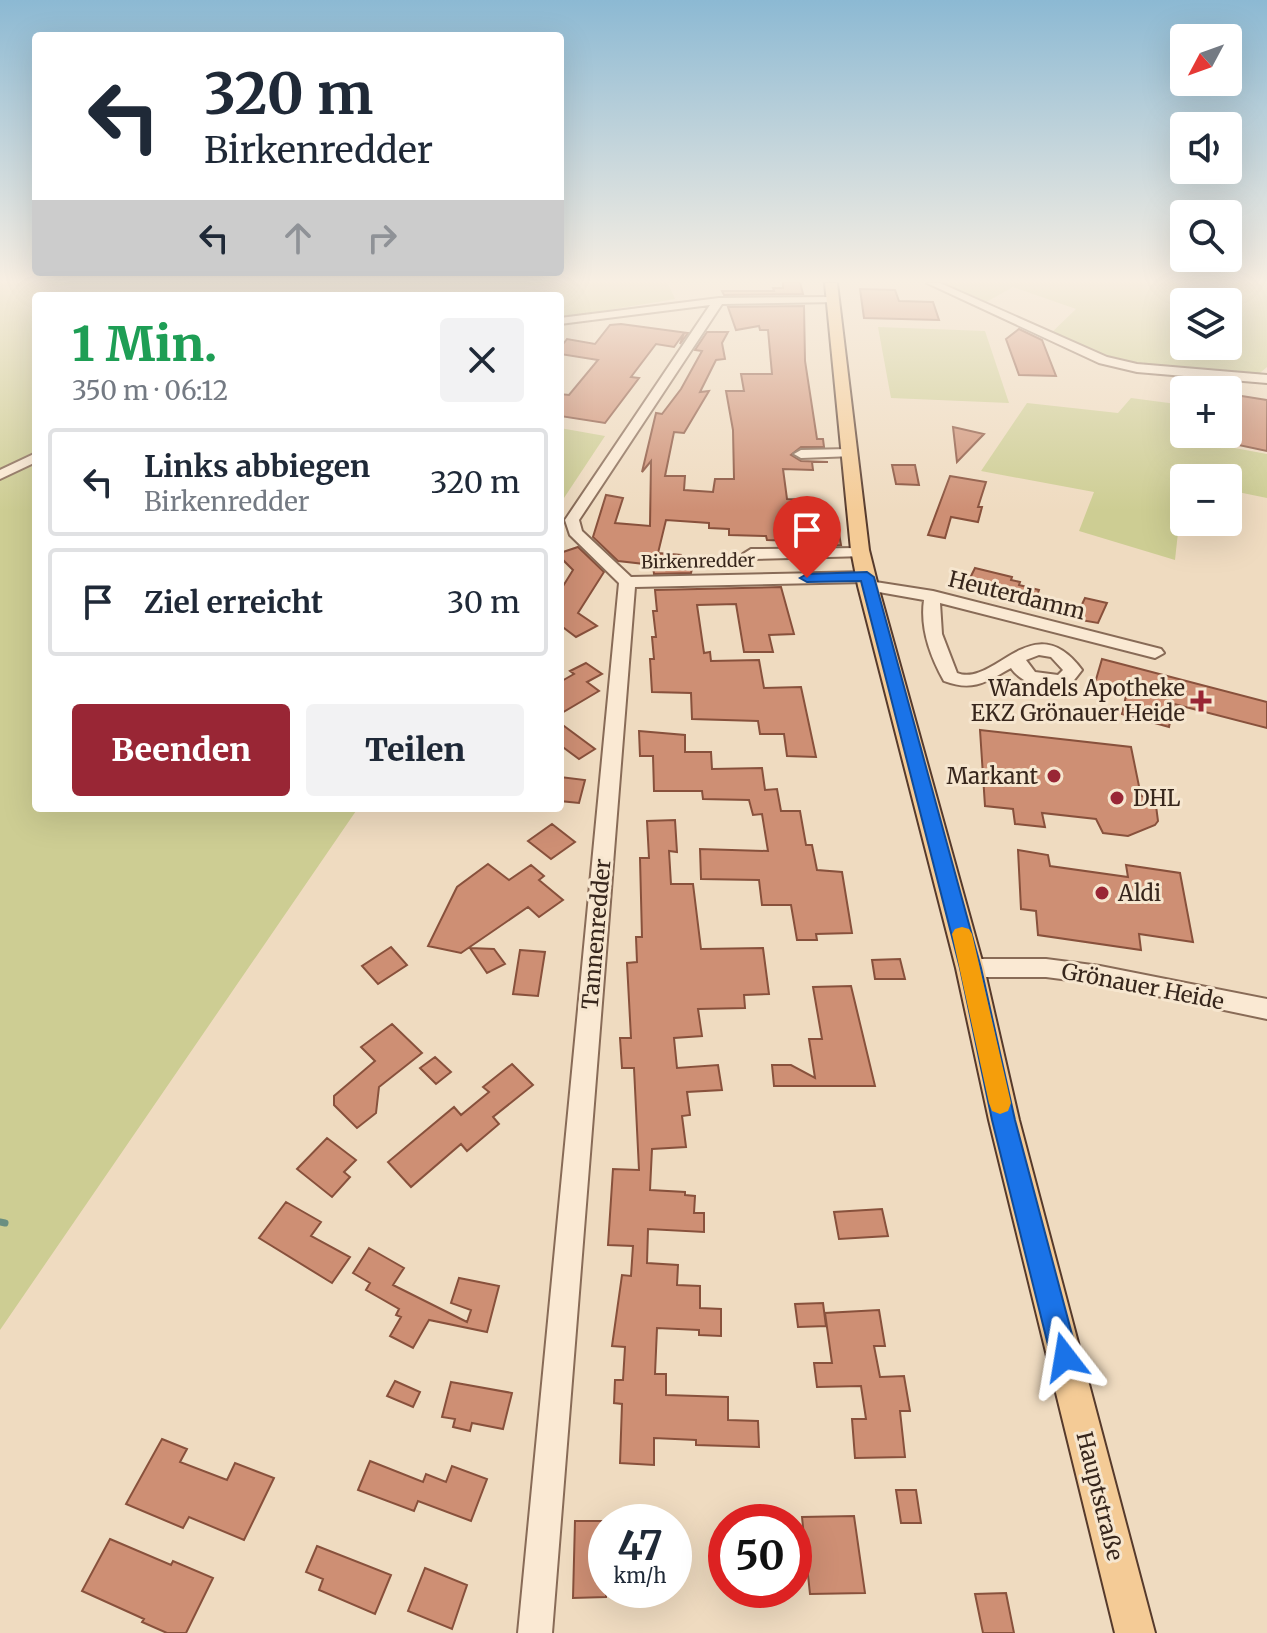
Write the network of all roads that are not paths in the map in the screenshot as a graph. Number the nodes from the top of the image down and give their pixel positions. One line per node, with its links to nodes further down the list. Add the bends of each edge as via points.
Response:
1 (680, 359): 12 (street, via 572,520 575,532)
2 (839, 359): 5 (main road, Hauptstraße)
3 (1101, 359): 4 (street, via 1137,368)
4 (1267, 379)
5 (849, 453): 6 (street); 9 (main road, Hauptstraße)
6 (801, 454)
7 (32, 459): 8 (street)
8 (0, 475)
9 (861, 553): 10 (street); 11 (main road, Hauptstraße)
10 (751, 554)
11 (868, 581): 12 (street, Birkenredder); 13 (street, Heuterdamm); 16 (main road, Hauptstraße)
12 (627, 582): 18 (street, Tannenredder)
13 (933, 596): 14 (street, Heuterdamm); 15 (street, via 929,616 950,679 975,682)
14 (1155, 653)
15 (1017, 658)
16 (970, 968): 17 (street, Grönauer Heide, via 1046,968 1100,975); 19 (main road, Hauptstraße)
17 (1267, 1009)
18 (535, 1633)
19 (1135, 1633)

